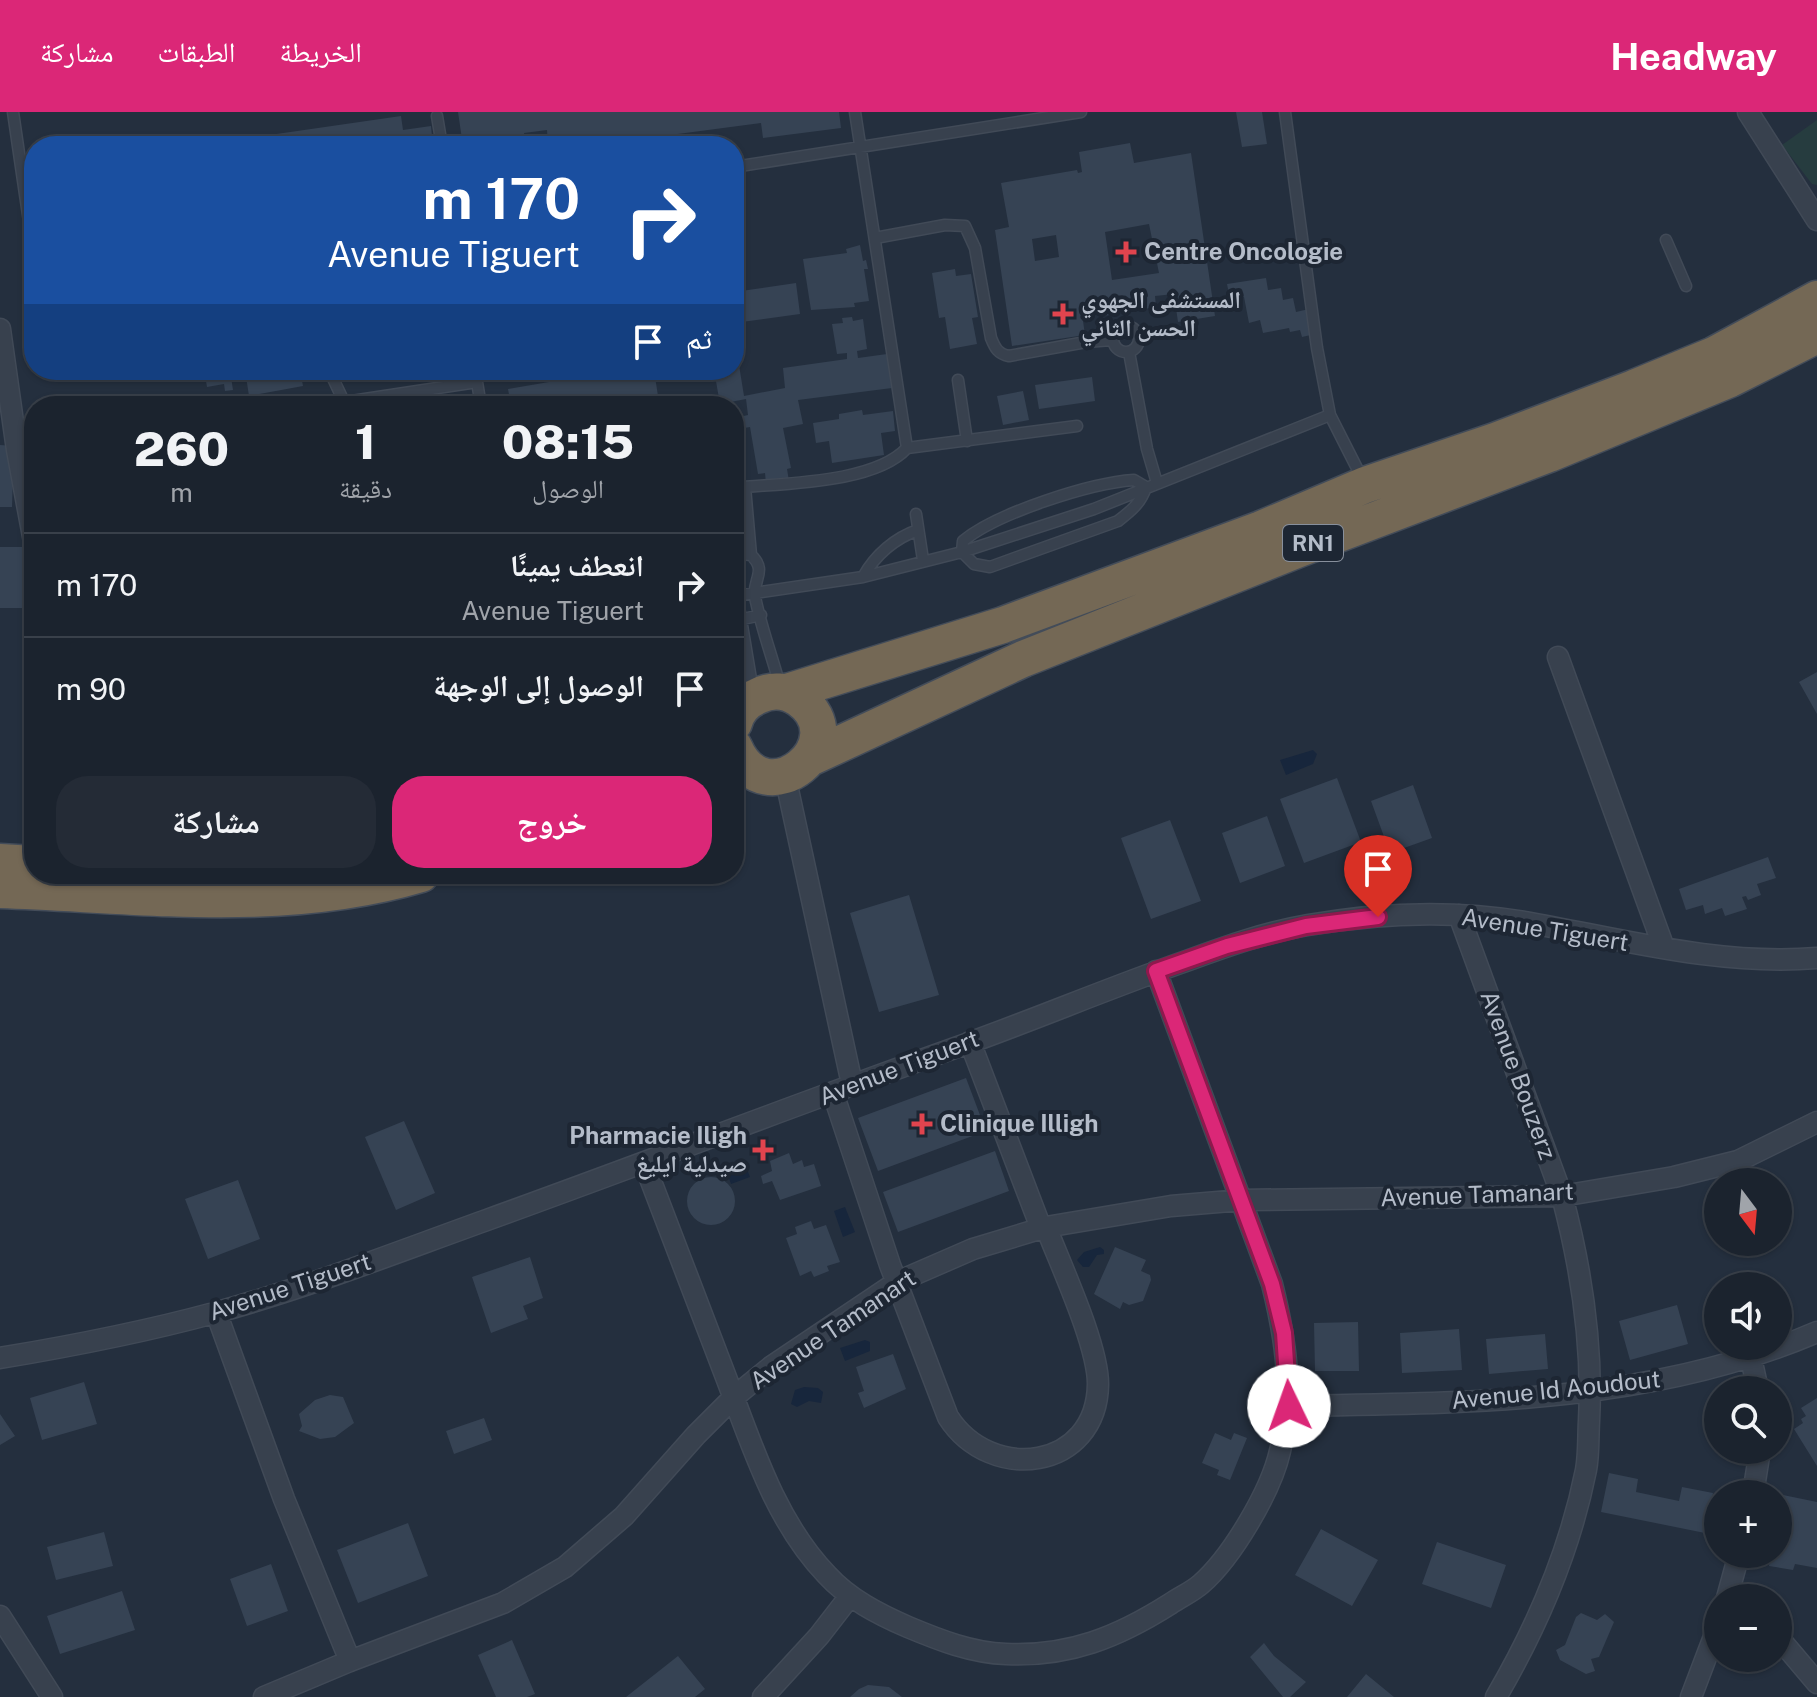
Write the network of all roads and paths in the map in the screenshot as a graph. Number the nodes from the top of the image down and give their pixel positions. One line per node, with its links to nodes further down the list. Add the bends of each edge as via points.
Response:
1 (13, 112): 11 (lane)
2 (855, 112): 9 (lane)
3 (1081, 112): 5 (lane)
4 (1285, 112): 25 (lane)
5 (1040, 115): 9 (lane)
6 (437, 116): 8 (lane)
7 (1759, 116): 12 (street)
8 (440, 136)
9 (860, 145): 10 (lane); 13 (lane)
10 (744, 165)
11 (24, 187)
12 (1817, 220)
13 (875, 238): 19 (lane, via 965,226 975,248 991,338 1003,355); 28 (lane)
14 (1666, 240): 15 (lane)
15 (1686, 286)
16 (1817, 299): 30 (highway, RN1, via 1714,355 1634,388)
17 (0, 329): 32 (street)
18 (1817, 335): 50 (highway, RN1, via 1730,379 1549,454 1023,659)
19 (1112, 340): 20 (lane, via 1120,351); 20 (lane, via 1121,326 1133,328 1138,343)
20 (1129, 352): 29 (lane)
21 (958, 380): 27 (lane)
22 (477, 382): 23 (lane); 24 (lane)
23 (394, 396)
24 (479, 396)
25 (1330, 415): 29 (lane); 30 (lane)
26 (1077, 426): 27 (lane)
27 (967, 441): 28 (lane)
28 (907, 448): 31 (lane, via 889,463 864,471)
29 (1152, 485): 36 (lane); 36 (lane, via 1134,480 1094,485 998,519 963,541); 36 (lane, via 1118,521 1082,536 990,567 974,564)
30 (1365, 485): 47 (highway, RN1, via 1003,625)
31 (744, 487)
32 (24, 488)
33 (744, 512): 38 (lane)
34 (916, 514): 35 (lane)
35 (918, 530): 39 (lane); 40 (lane, via 886,548)
36 (962, 552): 39 (lane)
37 (744, 554): 38 (lane)
38 (751, 555): 41 (lane, via 760,571)
39 (923, 560): 40 (lane)
40 (863, 577): 41 (lane)
41 (754, 593): 42 (lane); 43 (lane)
42 (744, 594)
43 (761, 615): 44 (lane); 47 (lane)
44 (744, 619)
45 (1558, 657): 56 (street)
46 (744, 659): 47 (lane)
47 (752, 712): 48 (highway); 50 (highway, via 810,710 816,721 818,733)
48 (744, 740)
49 (744, 764): 50 (highway)
50 (773, 773): 60 (street)
51 (0, 862): 52 (highway)
52 (24, 863)
53 (378, 884): 54 (highway, via 260,900)
54 (0, 890)
55 (1459, 915): 56 (street, Avenue Tiguert); 58 (street, Avenue Tiguert, via 1306,926); 63 (street, Avenue Bouzerz)
56 (1664, 948): 57 (street, Avenue Tiguert, via 1784,961)
57 (1817, 958)
58 (1156, 971): 59 (street, Avenue Tiguert); 64 (street)
59 (970, 1042): 60 (street, Avenue Tiguert); 65 (street)
60 (843, 1089): 62 (street, Avenue Tiguert); 66 (street)
61 (1817, 1122): 63 (street, Avenue Tamanart, via 1738,1161)
62 (644, 1163): 67 (street, Avenue Tiguert); 73 (street)
63 (1562, 1196): 64 (street, Avenue Tamanart); 72 (street, Avenue Bouzerz, via 1583,1290)
64 (1242, 1200): 65 (street, Avenue Tamanart); 74 (street, via 1284,1333)
65 (1043, 1228): 66 (street, Avenue Tamanart, via 973,1249); 66 (street, via 1092,1352 1098,1382 1088,1422 1069,1445 1047,1456 1008,1458 963,1438 948,1417)
66 (897, 1282): 73 (street, Avenue Tamanart)
67 (216, 1312): 70 (street, Avenue Tiguert); 78 (street)
68 (1817, 1332): 69 (street, Avenue Id Aoudout)
69 (1792, 1342)
70 (0, 1358)
71 (1743, 1360): 72 (street, Avenue Id Aoudout, via 1666,1380)
72 (1591, 1390): 74 (street, Avenue Id Aoudout, via 1509,1400); 84 (street, Avenue Bouzerz, via 1586,1467 1570,1532 1525,1648)
73 (734, 1397): 75 (street, via 780,1510 818,1564); 78 (street, Avenue Tamanart, via 624,1516 565,1567 503,1603)
74 (1289, 1406): 75 (street, via 1264,1496 1239,1537 1201,1584 1112,1637 1037,1653 967,1649 884,1616)
75 (850, 1596): 83 (street)
76 (0, 1616): 81 (street)
77 (1792, 1654): 80 (street)
78 (350, 1661): 82 (street, Avenue Tamanart)
79 (1704, 1663): 85 (street)
80 (1817, 1683)
81 (52, 1697)
82 (264, 1697)
83 (763, 1697)
84 (1496, 1697)
85 (1691, 1697)

